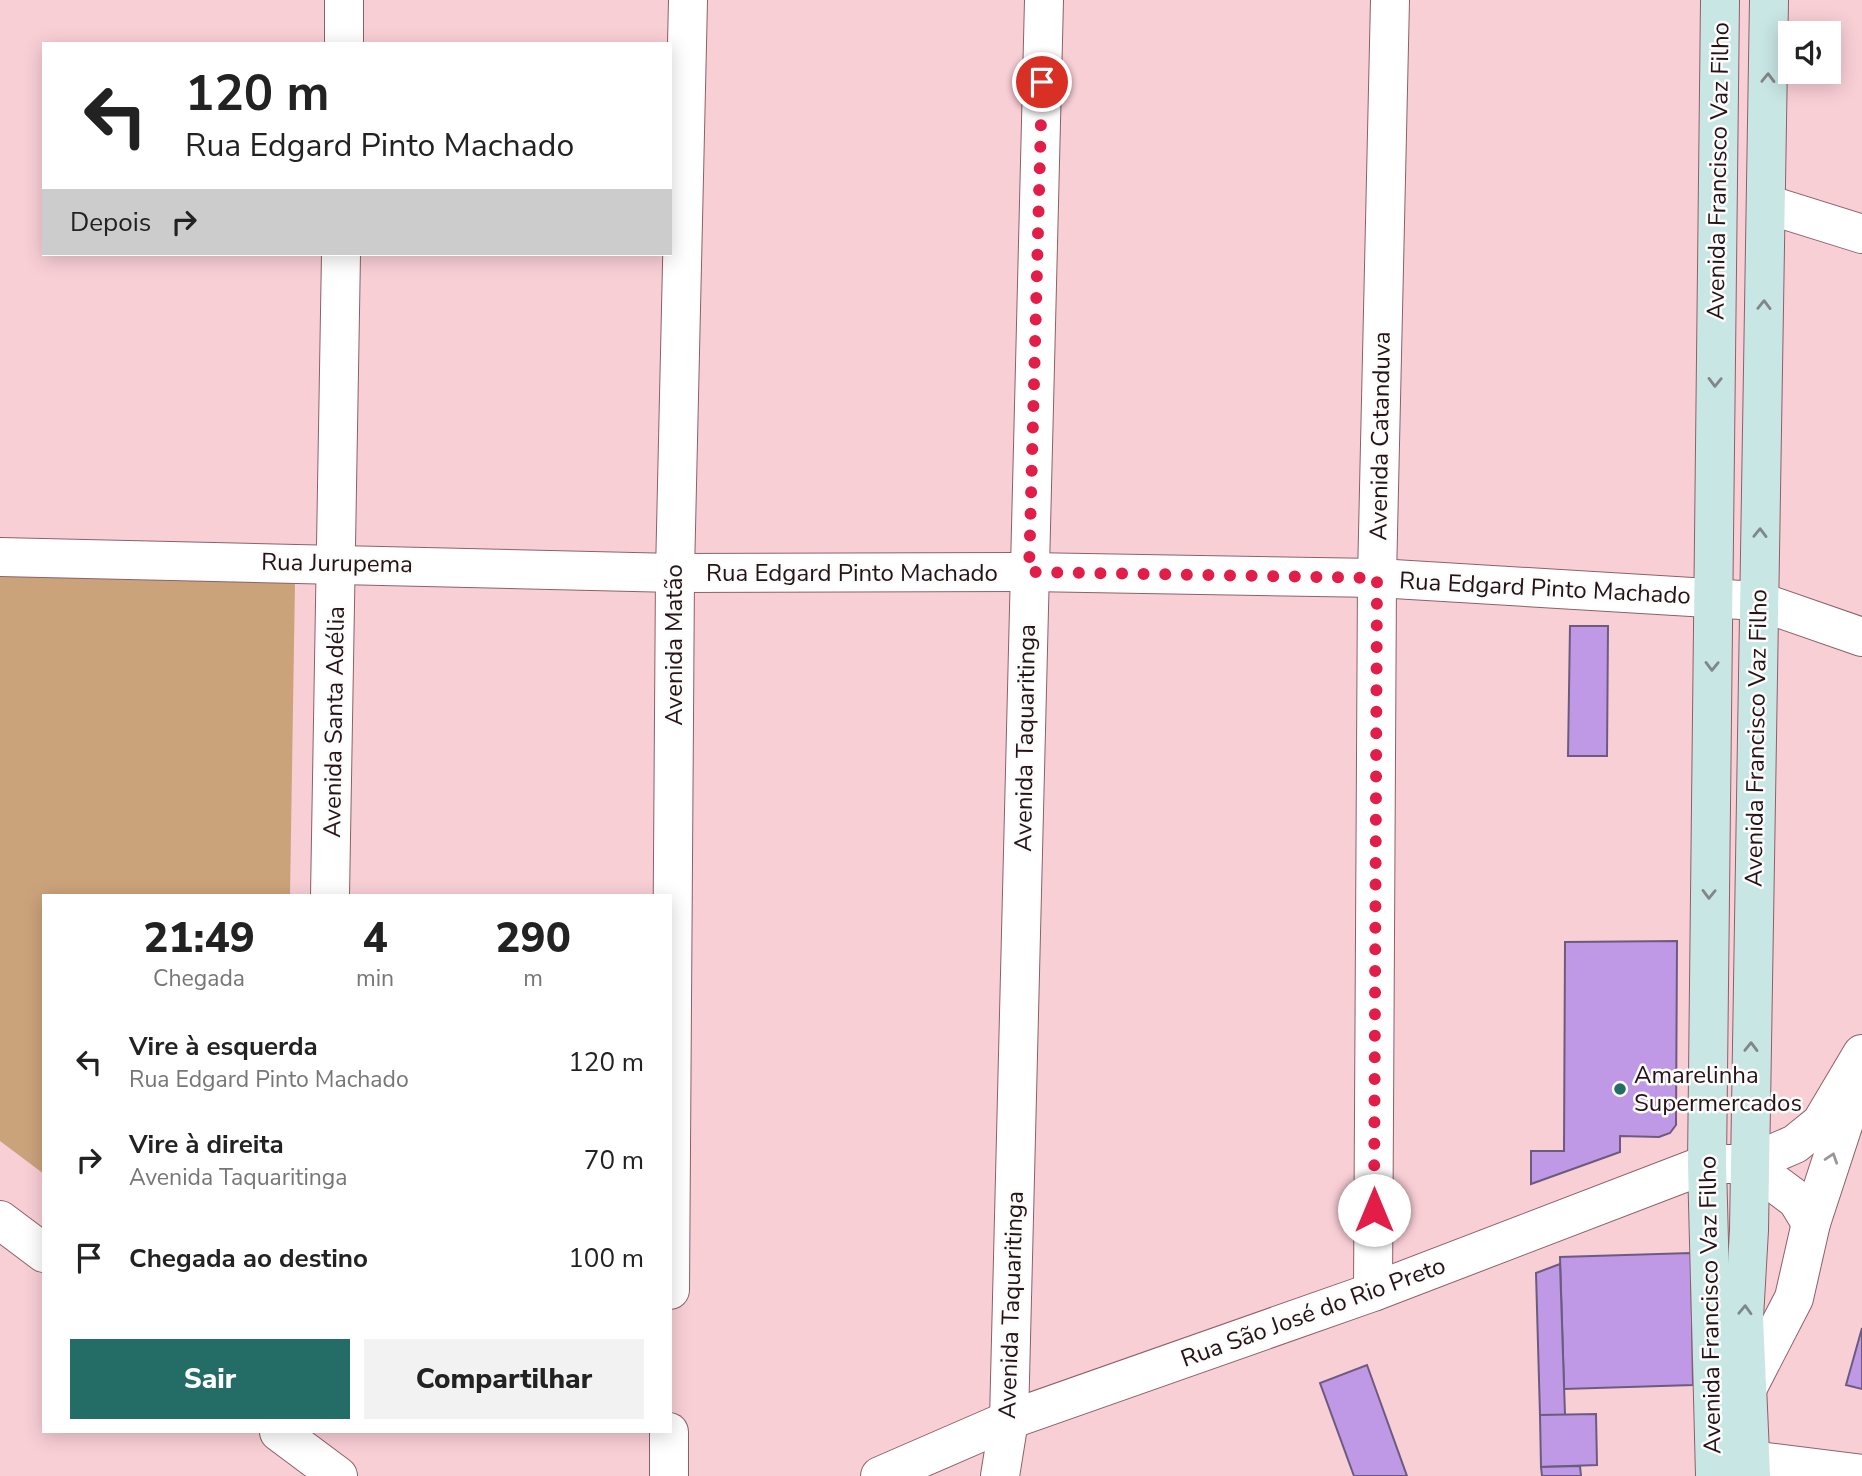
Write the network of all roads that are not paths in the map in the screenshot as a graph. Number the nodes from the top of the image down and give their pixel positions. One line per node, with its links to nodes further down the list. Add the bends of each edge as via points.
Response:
1 (344, 0): 7 (street)
2 (688, 0): 14 (street, Avenida Matão)
3 (1044, 0): 13 (street, Avenida Taquaritinga)
4 (1390, 0): 15 (street, Avenida Catanduva)
5 (1720, 0): 16 (main road, Avenida Francisco Vaz Filho, one-way to 16)
6 (1769, 0): 8 (main road, Avenida Francisco Vaz Filho, one-way to 6)
7 (344, 42)
8 (1766, 204): 9 (street); 17 (main road, Avenida Francisco Vaz Filho, one-way to 8)
9 (1862, 234)
10 (341, 256): 12 (street, Avenida Santa Adélia)
11 (0, 557): 12 (street, Rua Jurupema)
12 (338, 563): 14 (street, Rua Jurupema); 19 (street, Avenida Santa Adélia)
13 (1029, 572): 14 (street, Rua Edgard Pinto Machado); 15 (street, Rua Edgard Pinto Machado); 30 (street, Avenida Taquaritinga)
14 (675, 573): 20 (street, Avenida Matão)
15 (1377, 578): 16 (street, Rua Edgard Pinto Machado); 28 (street, Avenida Catanduva)
16 (1712, 598): 17 (street, Rua Edgard Pinto Machado); 23 (main road, Avenida Francisco Vaz Filho, one-way to 23)
17 (1758, 601): 18 (street, Rua Edgard Pinto Machado); 24 (main road, Avenida Francisco Vaz Filho, one-way to 17)
18 (1862, 637)
19 (330, 894)
20 (672, 1003)
21 (1862, 1054): 24 (street, via 1821,1124 1795,1144)
22 (1862, 1066): 26 (street, one-way to 22)
23 (1707, 1164): 24 (street, Rua São José do Rio Preto); 28 (street, Rua São José do Rio Preto); 39 (main road, Avenida Francisco Vaz Filho)
24 (1749, 1164): 26 (street, via 1797,1200); 29 (main road, Avenida Francisco Vaz Filho, one-way to 24)
25 (0, 1220): 27 (street)
26 (1811, 1223): 29 (street, via 1794,1298)
27 (42, 1252)
28 (1373, 1292): 30 (street, Rua São José do Rio Preto)
29 (1746, 1391): 34 (main road, Avenida Francisco Vaz Filho)
30 (1009, 1420): 37 (street, Rua São José do Rio Preto); 38 (street, Avenida Taquaritinga)
31 (280, 1433): 33 (street)
32 (669, 1433): 36 (street)
33 (320, 1461)
34 (1751, 1468): 35 (street)
35 (1862, 1474)
36 (669, 1476)
37 (880, 1476)
38 (1000, 1476)
39 (1715, 1476)

